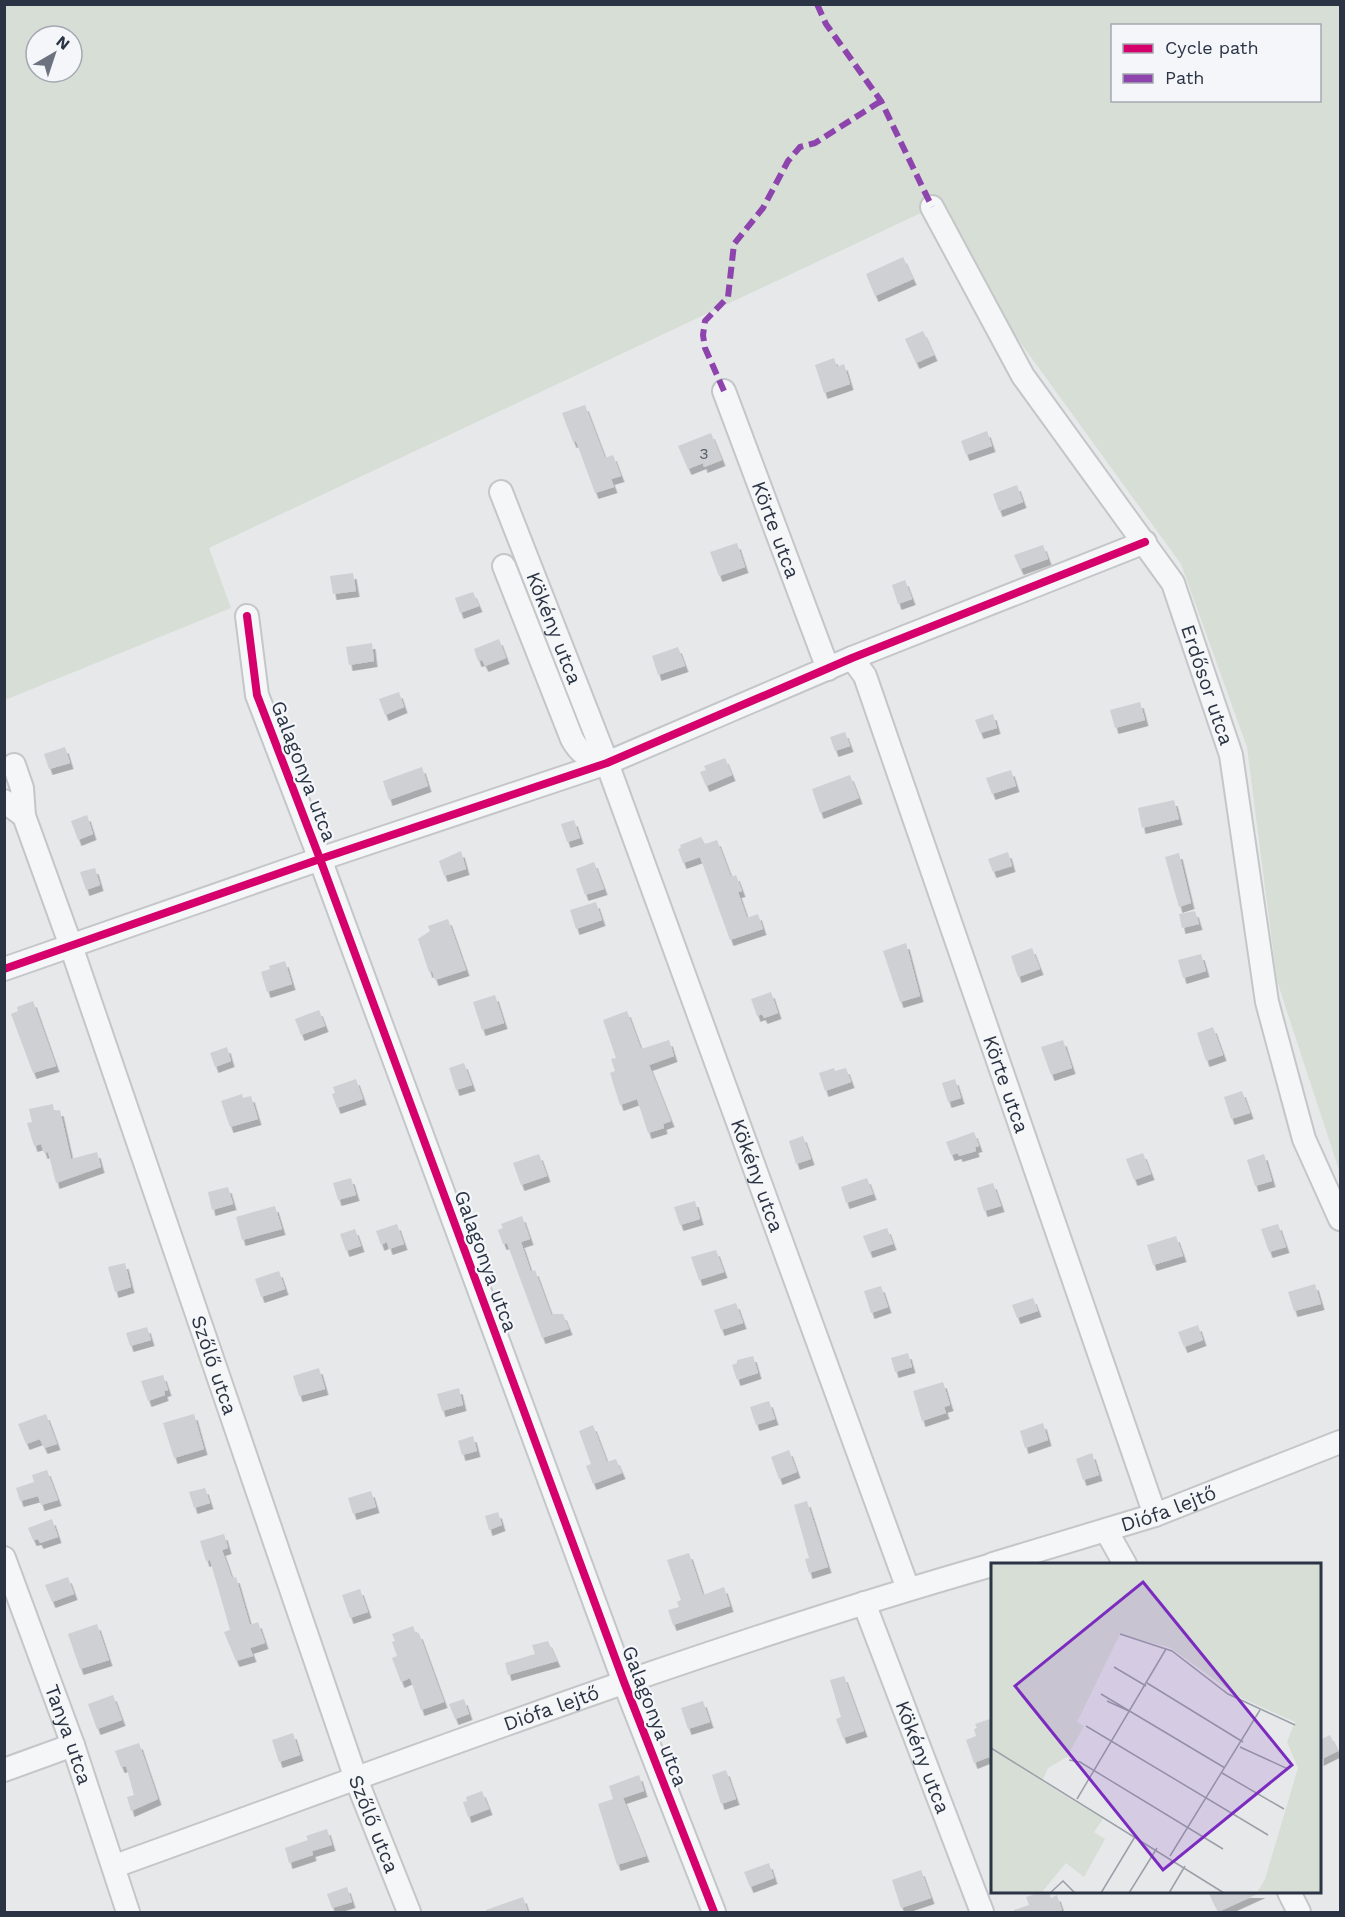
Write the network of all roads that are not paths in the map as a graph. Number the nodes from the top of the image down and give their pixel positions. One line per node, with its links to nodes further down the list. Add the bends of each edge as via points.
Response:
1 (932, 207): 4 (street, Erdősor utca, via 1023,376)
2 (724, 391): 8 (street, Körte utca)
3 (501, 492): 9 (street, Kökény utca)
4 (1145, 542): 7 (street); 16 (street, Erdősor utca, via 1173,583 1231,755 1267,1002 1304,1139)
5 (504, 566): 9 (street, Kökény utca, via 572,740 578,751)
6 (247, 616): 13 (street, Galagonya utca, via 257,695)
7 (852, 658): 8 (street); 18 (street, Körte utca, via 865,676)
8 (828, 669): 9 (street)
9 (607, 763): 13 (street); 24 (street, Kökény utca)
10 (14, 765): 12 (street, Szőlő utca, via 22,788)
11 (4, 801): 12 (street)
12 (24, 816): 14 (street, Szőlő utca)
13 (320, 859): 14 (street); 26 (street, Galagonya utca)
14 (71, 946): 15 (street); 29 (street, Szőlő utca)
15 (4, 969)
16 (1341, 1219)
17 (1341, 1442): 18 (street, Diófa lejtő)
18 (1155, 1515): 19 (street, Diófa lejtő)
19 (1107, 1532): 21 (street, Diófa lejtő); 22 (street)
20 (5, 1561): 27 (street, Tanya utca)
21 (1000, 1563)
22 (1124, 1563)
23 (991, 1566): 24 (street, Diófa lejtő)
24 (908, 1589): 25 (street, Diófa lejtő)
25 (864, 1603): 26 (street, Diófa lejtő); 35 (street, Kökény utca)
26 (624, 1682): 29 (street, Diófa lejtő); 34 (street, Galagonya utca)
27 (73, 1745): 28 (street); 30 (street, Tanya utca)
28 (4, 1770)
29 (356, 1779): 30 (street, Diófa lejtő); 33 (street, Szőlő utca)
30 (115, 1866): 32 (street, Tanya utca)
31 (1290, 1893): 36 (street)
32 (128, 1912)
33 (409, 1912)
34 (714, 1912)
35 (982, 1912)
36 (1299, 1912)

